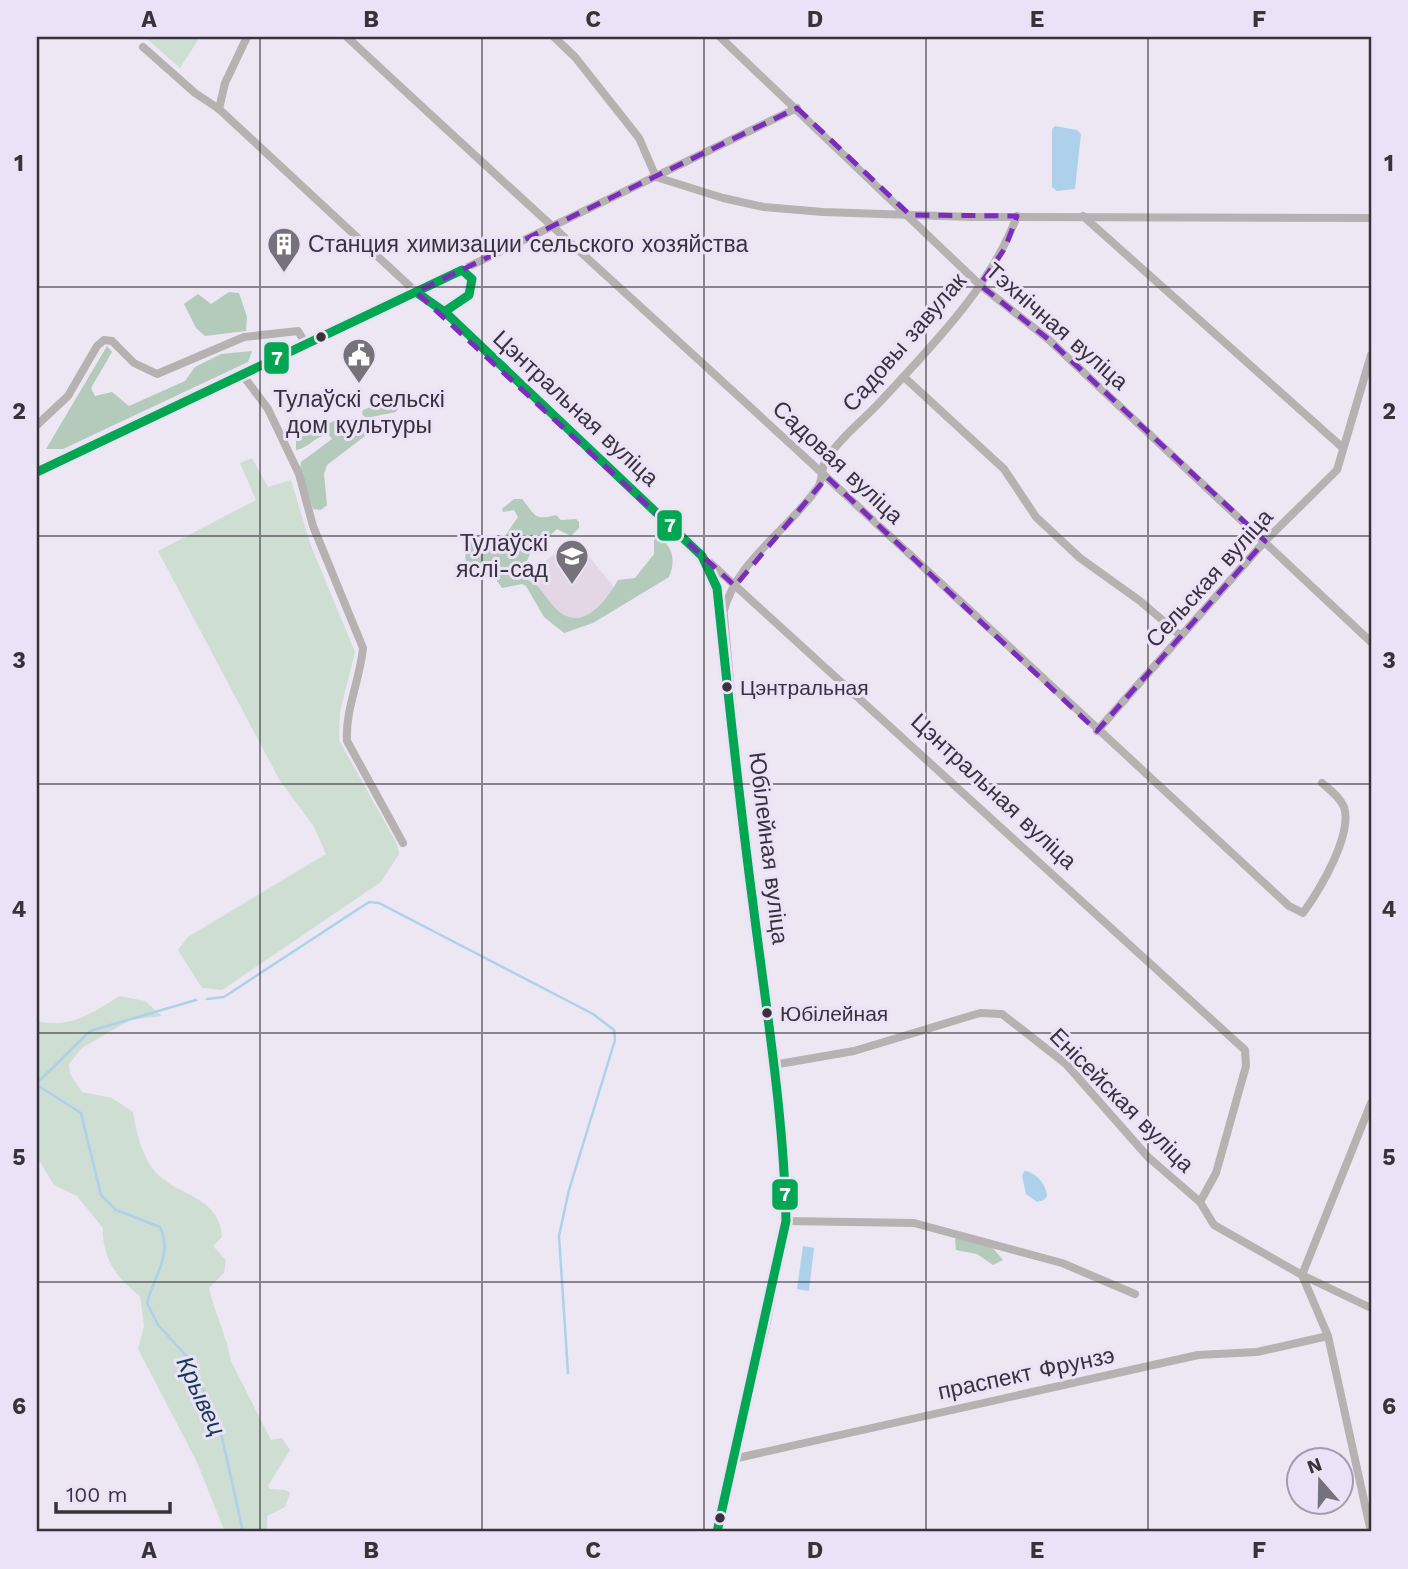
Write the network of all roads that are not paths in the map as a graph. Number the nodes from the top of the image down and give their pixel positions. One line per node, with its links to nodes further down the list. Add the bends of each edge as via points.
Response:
1 (247, 37): 7 (street, via 225,83)
2 (347, 37): 13 (street, Садовая вуліца)
3 (554, 37): 8 (street, via 639,138)
4 (720, 37): 6 (street, Тэхнічная вуліца)
5 (144, 47): 7 (street, Цэнтральная вуліца)
6 (797, 108): 8 (street); 9 (street, Тэхнічная вуліца)
7 (219, 109): 15 (street, Цэнтральная вуліца)
8 (656, 177): 9 (street, via 764,207); 13 (street)
9 (910, 215): 10 (street); 14 (street, Тэхнічная вуліца)
10 (1017, 216): 11 (street); 14 (street, Садовы завулак, via 1005,248)
11 (1083, 216): 12 (street); 21 (street)
12 (1371, 218)
13 (552, 227): 15 (street); 23 (street, Садовая вуліца)
14 (980, 285): 19 (street, Садовы завулак); 24 (street, Тэхнічная вуліца, via 1048,339)
15 (416, 292): 16 (main road); 25 (main road, Цэнтральная вуліца, via 446,313)
16 (306, 344): 18 (main road); 20 (street, via 298,331 244,337 157,374 104,340 68,396)
17 (1371, 355): 21 (street, Сельская вуліца)
18 (242, 374): 22 (main road); 32 (street, via 268,409 299,474 313,526 363,648 346,723 347,741)
19 (904, 377): 23 (street, Садовы завулак, via 825,461); 28 (street, via 1004,469 1037,517 1080,558)
20 (37, 425)
21 (1343, 448): 24 (street, Сельская вуліца, via 1337,470)
22 (37, 472)
23 (821, 472): 26 (street, Садовы завулак, via 819,486 764,546); 30 (street, Садовая вуліца)
24 (1265, 541): 28 (street, Сельская вуліца); 29 (street, Тэхнічная вуліца)
25 (702, 556): 26 (street, Цэнтральная вуліца); 27 (main road, Юбілейная вуліца, via 714,577)
26 (735, 586): 27 (street, Садовы завулак); 35 (street, Цэнтральная вуліца, via 1245,1050 1246,1066 1216,1173)
27 (723, 617): 33 (main road, Юбілейная вуліца, via 742,822)
28 (1181, 636): 30 (street, Сельская вуліца)
29 (1371, 642)
30 (1097, 731): 31 (street, Садовая вуліца, via 1289,906 1303,913 1336,855 1345,827 1341,800)
31 (1322, 783)
32 (403, 843)
33 (773, 1065): 35 (street, Енісейская вуліца, via 853,1051 981,1013 1002,1014 1066,1064 1148,1157); 36 (main road, Юбілейная вуліца)
34 (1371, 1103): 37 (street)
35 (1200, 1202): 37 (street, Енісейская вуліца, via 1214,1225)
36 (786, 1221): 38 (street, via 914,1223 1062,1263); 41 (main road, Юбілейная вуліца)
37 (1302, 1275): 39 (street, Енісейская вуліца); 40 (street)
38 (1135, 1294)
39 (1371, 1308)
40 (1328, 1336): 41 (street, праспект Фрунзэ, via 1257,1352 1198,1355); 43 (street)
41 (733, 1459): 42 (main road, Юбілейная вуліца)
42 (717, 1532)
43 (1371, 1532)

